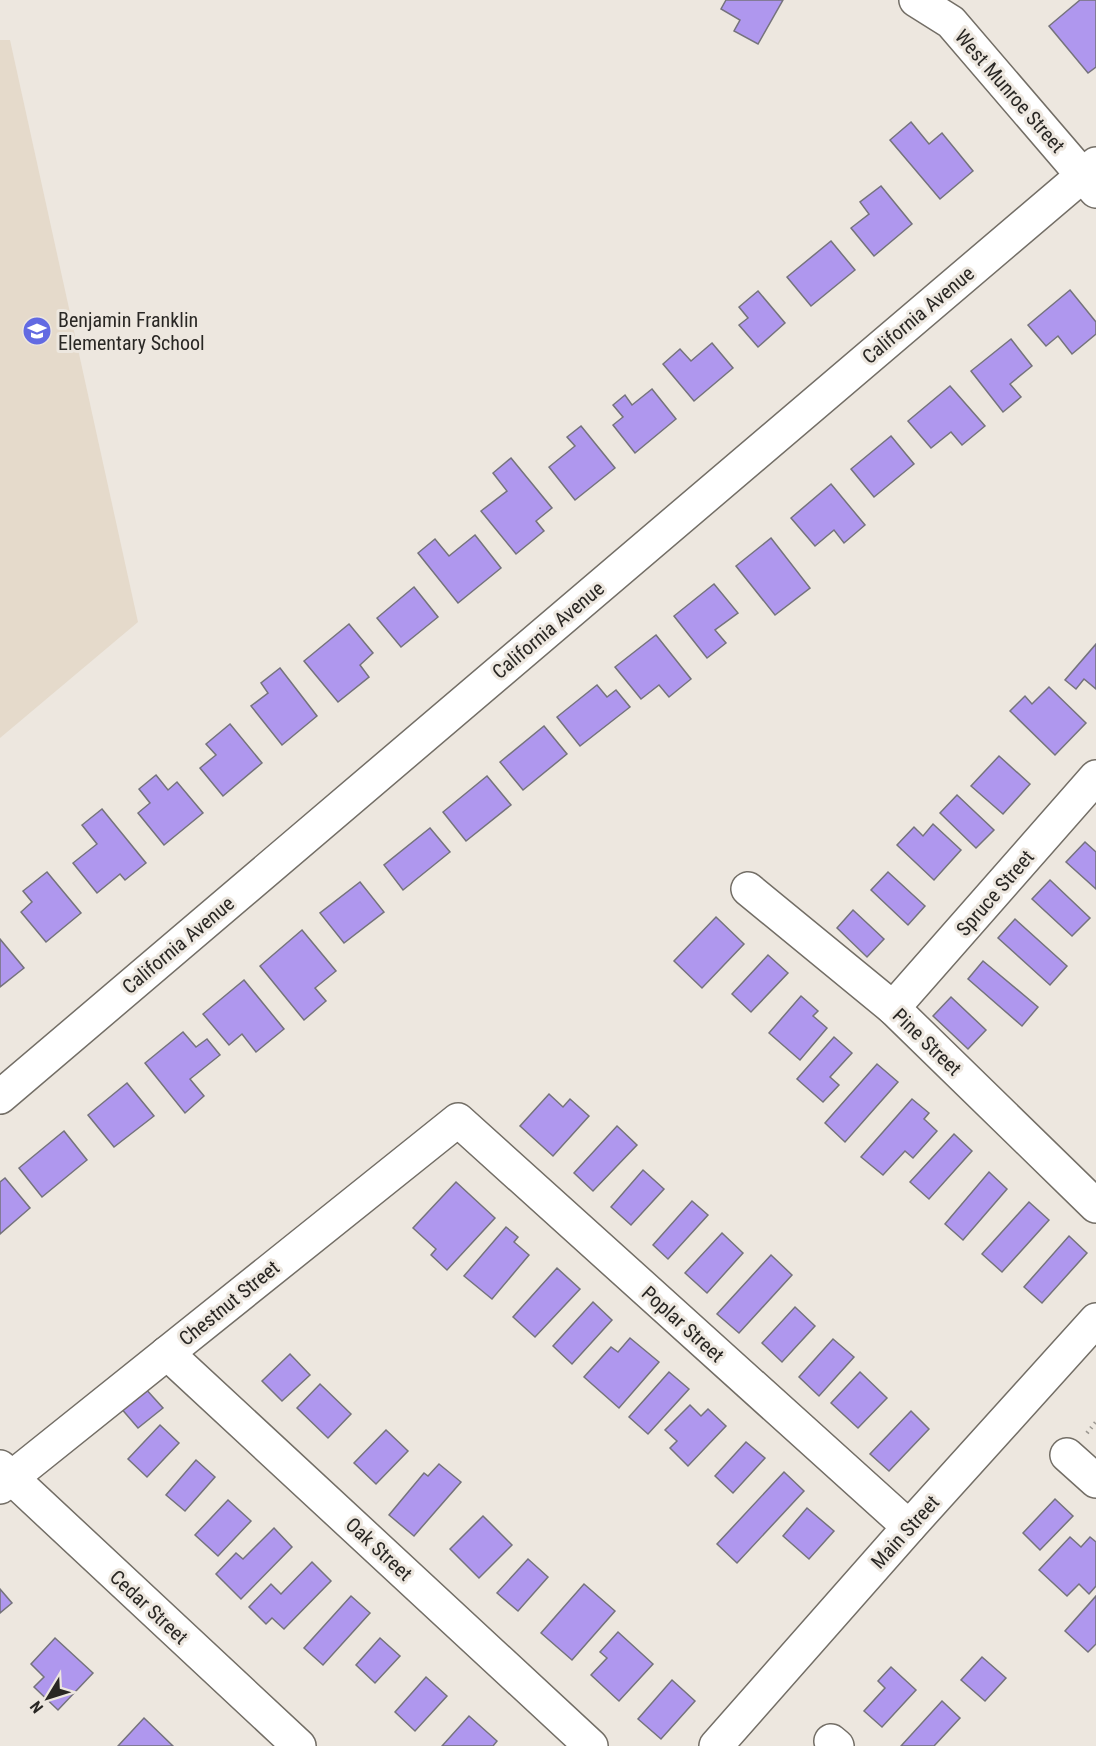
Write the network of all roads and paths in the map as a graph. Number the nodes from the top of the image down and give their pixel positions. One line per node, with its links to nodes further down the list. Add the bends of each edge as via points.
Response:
1 (916, 0): 2 (street, West Munroe Street, via 951,22)
2 (1092, 176): 6 (street, California Avenue)
3 (1096, 777): 5 (street, Spruce Street)
4 (748, 889): 5 (street, Pine Street)
5 (893, 1008): 8 (street, Pine Street)
6 (0, 1097)
7 (458, 1120): 10 (street, Chestnut Street); 14 (street, Poplar Street)
8 (1096, 1206)
9 (1096, 1320): 14 (street, Main Street)
10 (167, 1353): 12 (street, Chestnut Street); 16 (street, Oak Street)
11 (1067, 1455): 13 (street)
12 (4, 1477): 15 (street, Cedar Street)
13 (1096, 1481)
14 (909, 1527): 17 (street, Main Street)
15 (299, 1746)
16 (591, 1746)
17 (716, 1746)

